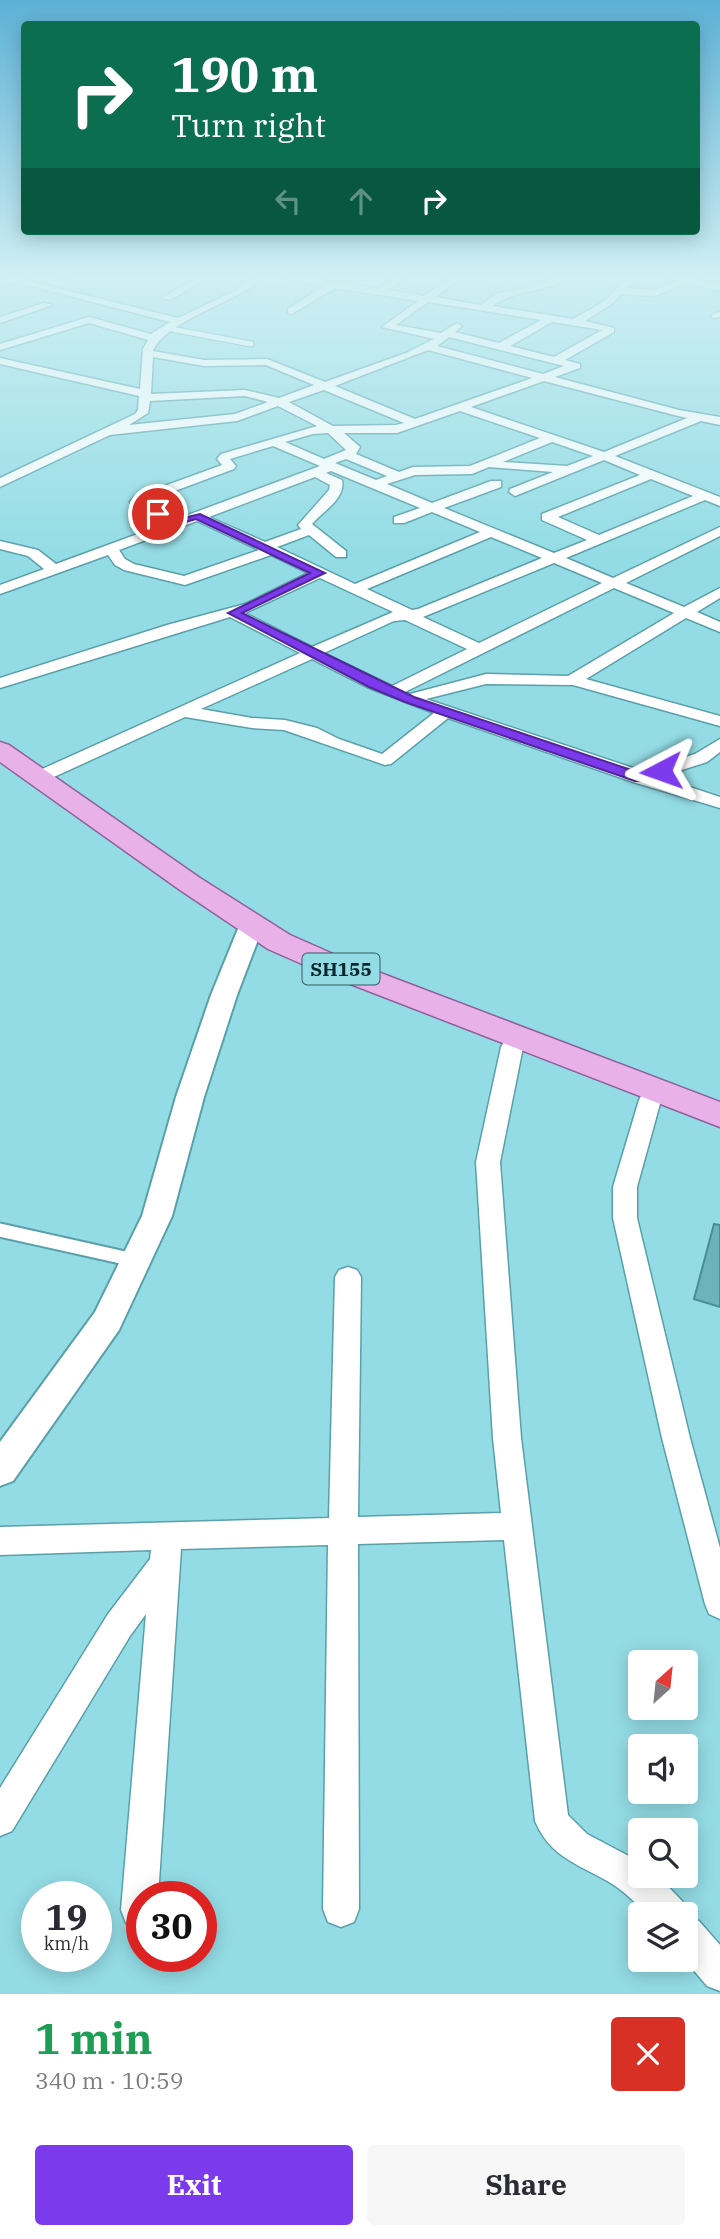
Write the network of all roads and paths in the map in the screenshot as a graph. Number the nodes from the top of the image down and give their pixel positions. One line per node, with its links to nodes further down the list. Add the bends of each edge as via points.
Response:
1 (29, 368): 9 (street)
2 (147, 368): 9 (street)
3 (281, 368): 8 (street)
4 (374, 368): 8 (street)
5 (511, 368): 7 (street)
6 (570, 368): 7 (street)
7 (545, 377): 11 (street); 12 (street)
8 (325, 387): 10 (street); 14 (street)
9 (145, 396): 10 (street, via 254,394); 16 (street, via 144,411)
10 (278, 404): 15 (street); 16 (street, via 221,420)
11 (461, 407): 14 (street); 17 (street)
12 (701, 417): 13 (street); 20 (street)
13 (719, 420)
14 (415, 423): 15 (street, via 391,430)
15 (335, 430): 18 (street, via 312,430); 19 (street, via 354,447)
16 (110, 431): 27 (street)
17 (551, 438): 20 (street); 21 (street)
18 (273, 442): 22 (street); 37 (street, via 225,457 230,466 137,502)
19 (345, 454): 22 (street); 26 (street)
20 (604, 456): 23 (street); 25 (street)
21 (488, 465): 23 (street); 24 (street)
22 (324, 467): 28 (street); 35 (street); 38 (street, via 337,482 337,489 308,520 305,525)
23 (570, 470): 30 (street)
24 (466, 471): 26 (street, via 445,469); 29 (street)
25 (651, 475): 31 (street); 34 (street)
26 (399, 476): 28 (street)
27 (0, 483)
28 (376, 484): 33 (street)
29 (496, 484): 30 (street); 33 (street)
30 (515, 492): 34 (street)
31 (704, 496): 32 (street); 41 (street)
32 (720, 502)
33 (434, 508): 36 (street); 40 (street)
34 (562, 510): 41 (street, via 547,517)
35 (197, 516): 37 (street); 44 (street)
36 (399, 520)
37 (175, 524): 43 (street)
38 (311, 530): 44 (street); 45 (street)
39 (720, 531): 49 (street)
40 (491, 533): 46 (street); 50 (street)
41 (597, 539): 46 (street)
42 (0, 545): 47 (street, via 33,553)
43 (110, 548): 44 (street, via 120,562 185,581); 47 (street)
44 (268, 549): 48 (street)
45 (341, 554)
46 (551, 559): 49 (street); 55 (street, via 438,606)
47 (54, 569): 51 (street)
48 (319, 573): 50 (street); 53 (street)
49 (613, 584): 54 (street); 57 (street)
50 (354, 589): 55 (street)
51 (0, 590)
52 (720, 592): 54 (street)
53 (234, 613): 58 (street); 60 (street)
54 (684, 613): 56 (street); 59 (street)
55 (407, 614): 57 (street); 58 (street)
56 (720, 626)
57 (479, 649): 61 (street)
58 (313, 653): 61 (street); 63 (street)
59 (573, 680): 62 (street, via 486,679); 65 (street)
60 (0, 683)
61 (392, 692): 62 (street)
62 (409, 699): 64 (street)
63 (181, 711): 64 (street, via 285,725 385,761); 69 (street)
64 (445, 712): 70 (street)
65 (720, 721)
66 (720, 744): 70 (street, via 701,758)
67 (0, 750): 69 (main road, SH155)
68 (0, 764): 72 (main road, SH155, via 138,870)
69 (37, 778): 72 (main road, SH155)
70 (639, 778): 71 (street)
71 (720, 803)
72 (250, 929): 73 (main road, SH155, via 297,964); 75 (main road, SH155, via 338,968); 78 (street, via 190,1097 157,1216)
73 (512, 1047): 74 (main road, SH155); 81 (street, via 488,1162 507,1438)
74 (650, 1100): 76 (main road, SH155); 85 (street, via 625,1187 625,1218)
75 (720, 1115)
76 (720, 1127)
77 (0, 1230): 78 (lane)
78 (136, 1260): 80 (street, via 107,1321)
79 (348, 1278): 82 (street)
80 (1, 1467)
81 (518, 1526): 82 (street); 89 (street, via 552,1821 563,1839 624,1871)
82 (343, 1531): 84 (street); 90 (street)
83 (0, 1541): 84 (street)
84 (166, 1550): 87 (street); 88 (street)
85 (713, 1552): 86 (street)
86 (720, 1604)
87 (0, 1819)
88 (141, 1881)
89 (659, 1902)
90 (341, 1909)
91 (698, 1948): 92 (street)
92 (720, 1973)

